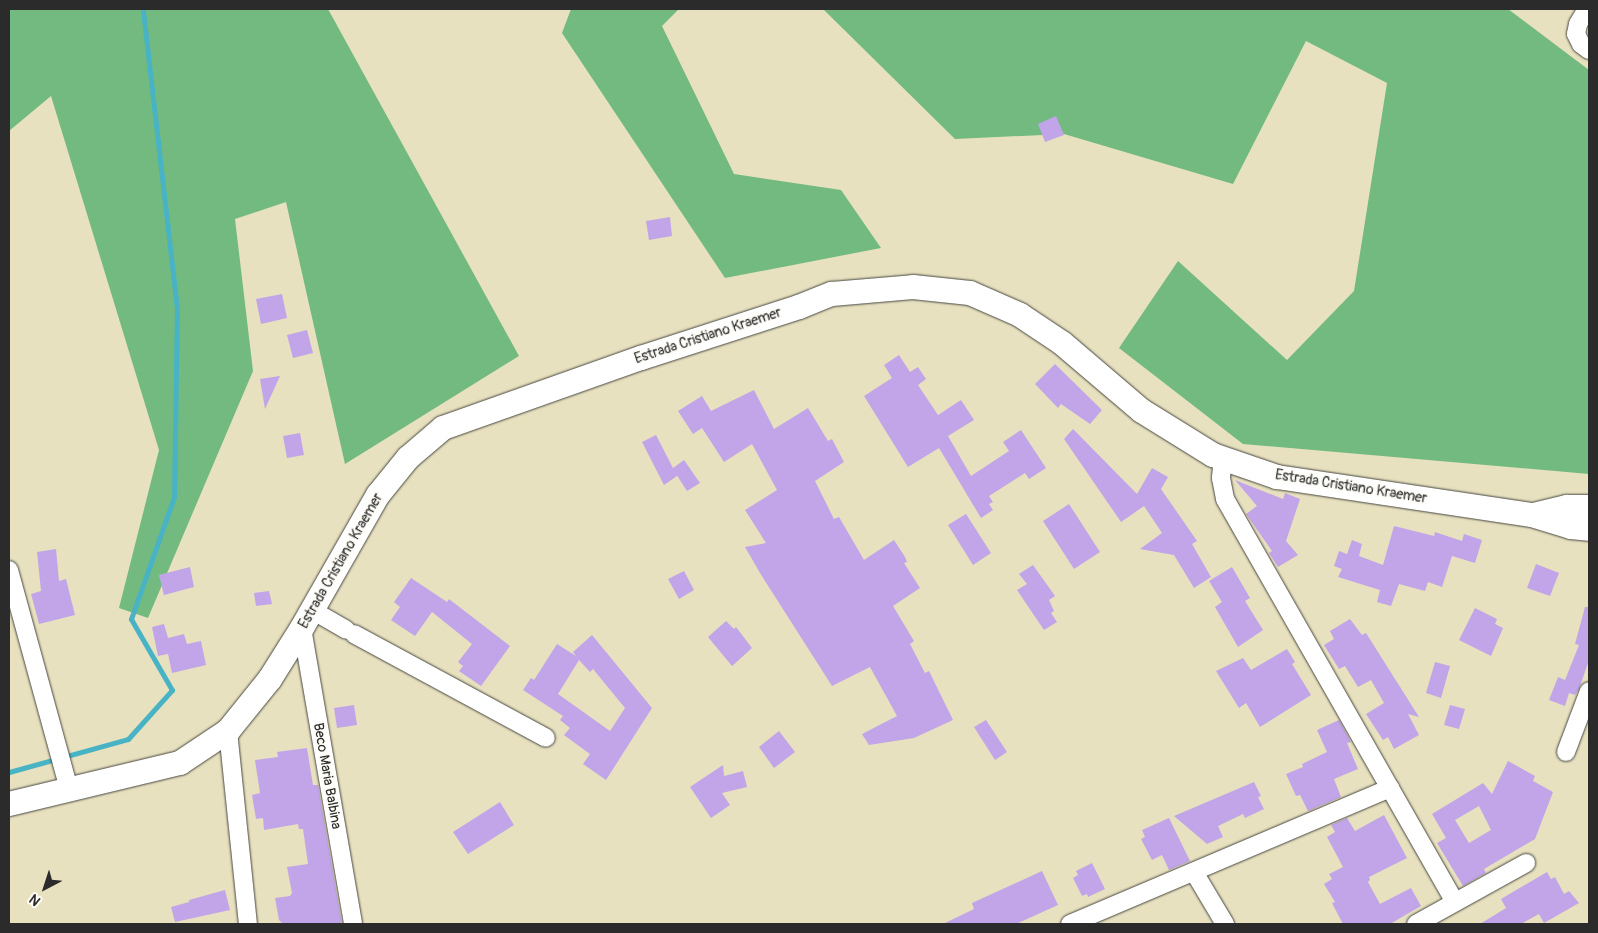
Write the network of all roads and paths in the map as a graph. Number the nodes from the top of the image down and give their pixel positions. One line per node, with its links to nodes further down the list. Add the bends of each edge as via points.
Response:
1 (1588, 9): 2 (street, via 1578,24 1576,34)
2 (1589, 50)
3 (1222, 458): 5 (main road, Estrada Cristiano Kraemer, via 1277,477); 8 (main road, Estrada Cristiano Kraemer, via 1142,411 1062,343 1020,315 970,293 913,287 832,294 443,428 408,458 378,495); 13 (street, via 1225,499)
4 (1589, 507): 5 (main road, Estrada Cristiano Kraemer, via 1567,507)
5 (1532, 515): 6 (main road, Estrada Cristiano Kraemer)
6 (1589, 529)
7 (9, 570): 14 (street)
8 (307, 619): 10 (main road, Estrada Cristiano Kraemer, via 270,679); 11 (street, via 350,632); 21 (street, Beco Maria Balbina)
9 (1589, 691): 12 (street)
10 (228, 732): 14 (main road, Estrada Cristiano Kraemer, via 180,763); 20 (street)
11 (546, 738)
12 (1566, 752)
13 (1390, 788): 17 (street); 18 (street)
14 (69, 789): 15 (main road, Estrada Cristiano Kraemer)
15 (9, 804)
16 (1526, 863): 18 (street)
17 (1194, 872): 19 (street); 22 (street)
18 (1455, 902): 23 (street)
19 (1077, 923)
20 (248, 924)
21 (353, 924)
22 (1225, 924)
23 (1416, 924)

